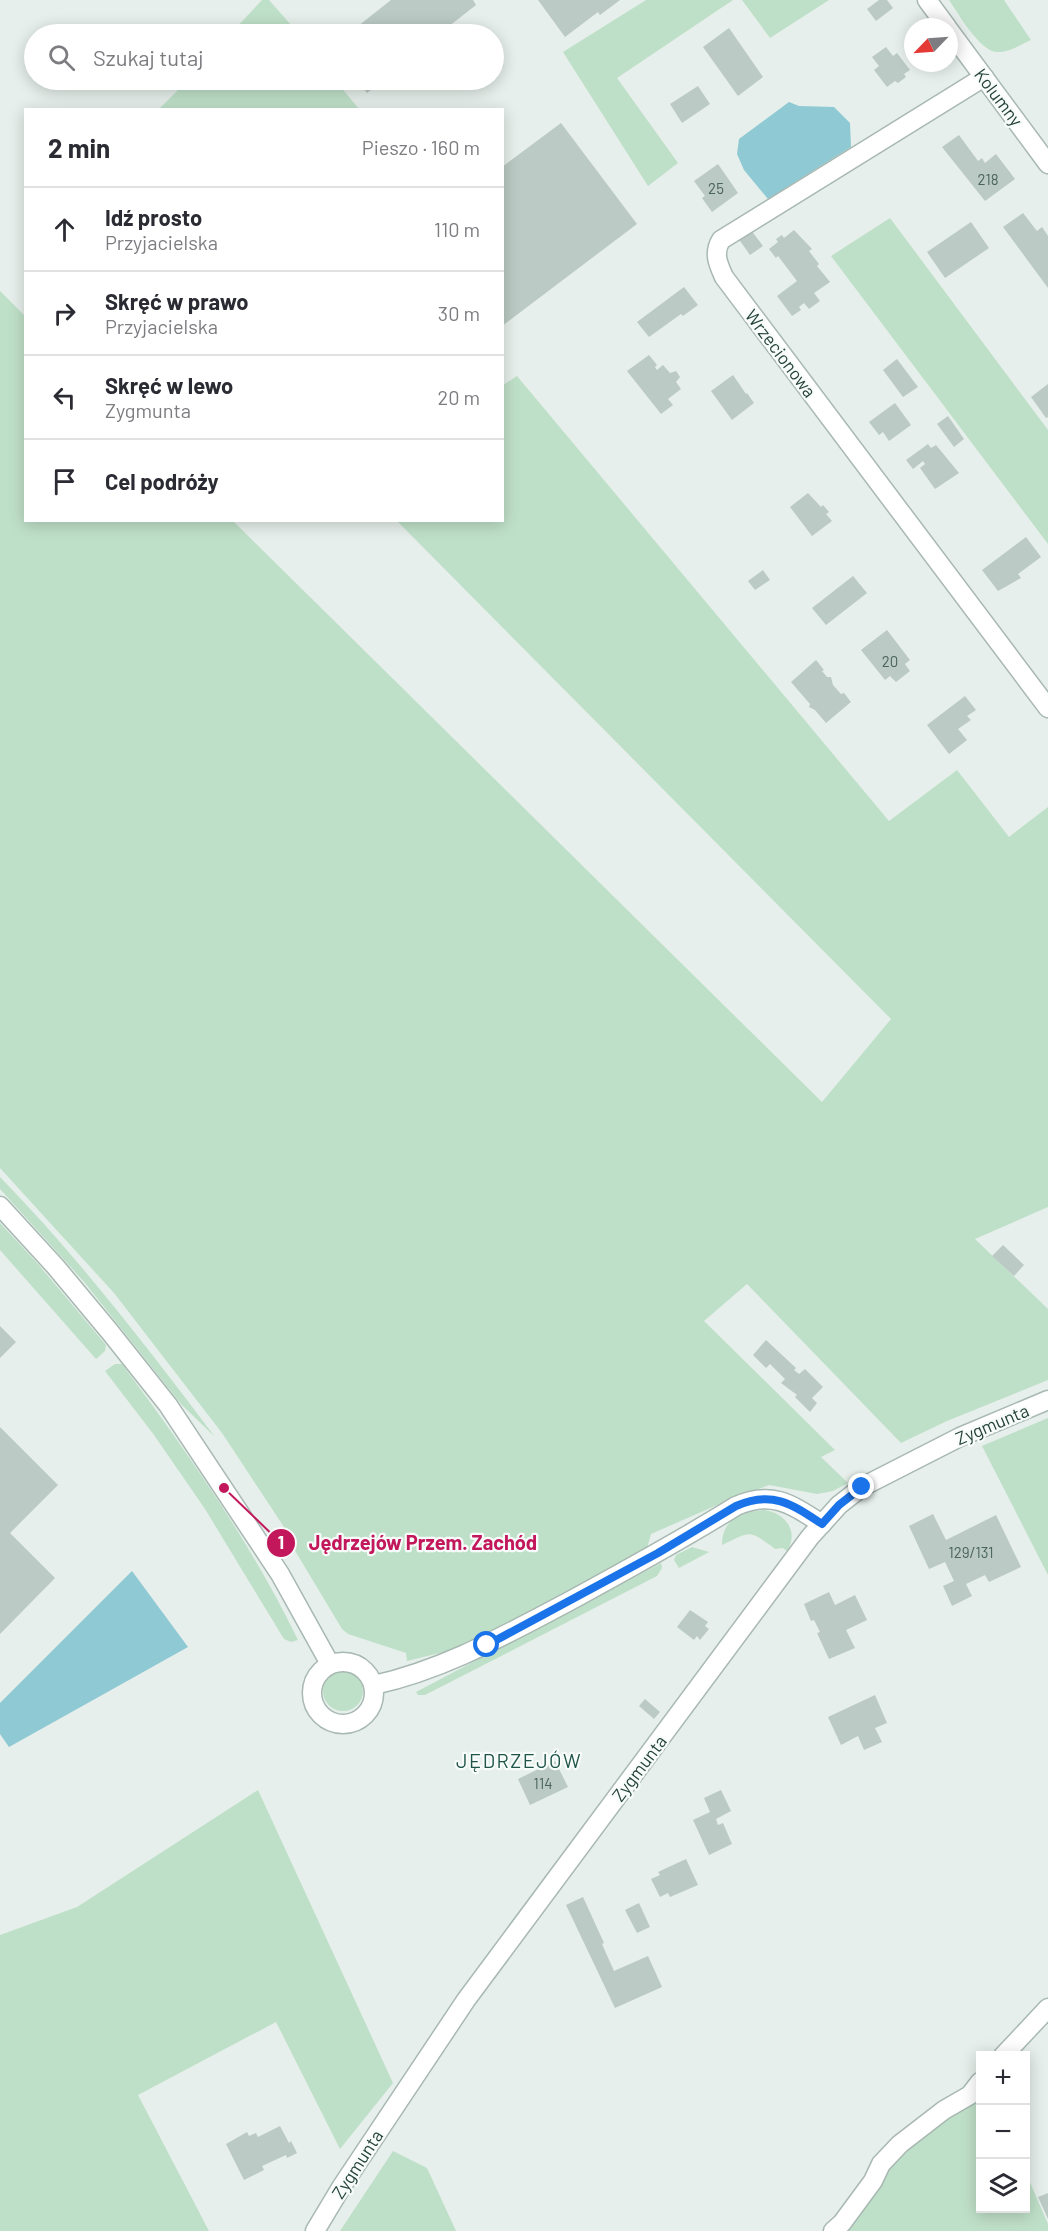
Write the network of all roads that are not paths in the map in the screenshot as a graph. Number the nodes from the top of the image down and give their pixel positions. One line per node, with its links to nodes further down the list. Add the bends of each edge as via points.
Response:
1 (927, 0): 2 (street, Kolumny)
2 (940, 18)
3 (958, 42): 4 (street, Kolumny)
4 (984, 77): 5 (street, Kolumny); 6 (street, Wrzecionowa, via 721,240 716,254 724,277)
5 (1048, 164)
6 (1048, 708)
7 (0, 1206): 10 (street, via 168,1405 280,1574)
8 (1048, 1400): 9 (street, Zygmunta, via 960,1437 862,1487)
9 (822, 1524): 11 (street, via 780,1500 748,1500 487,1645 405,1678); 15 (street, Zygmunta, via 466,2000)
10 (330, 1664): 11 (street, via 357,1664); 11 (street, via 317,1676 312,1693 317,1710 330,1721 347,1724 363,1717 373,1703)
11 (374, 1685)
12 (1048, 2008): 13 (street)
13 (1007, 2051)
14 (976, 2088): 16 (street, via 881,2164 873,2181)
15 (315, 2231)
16 (833, 2231)

